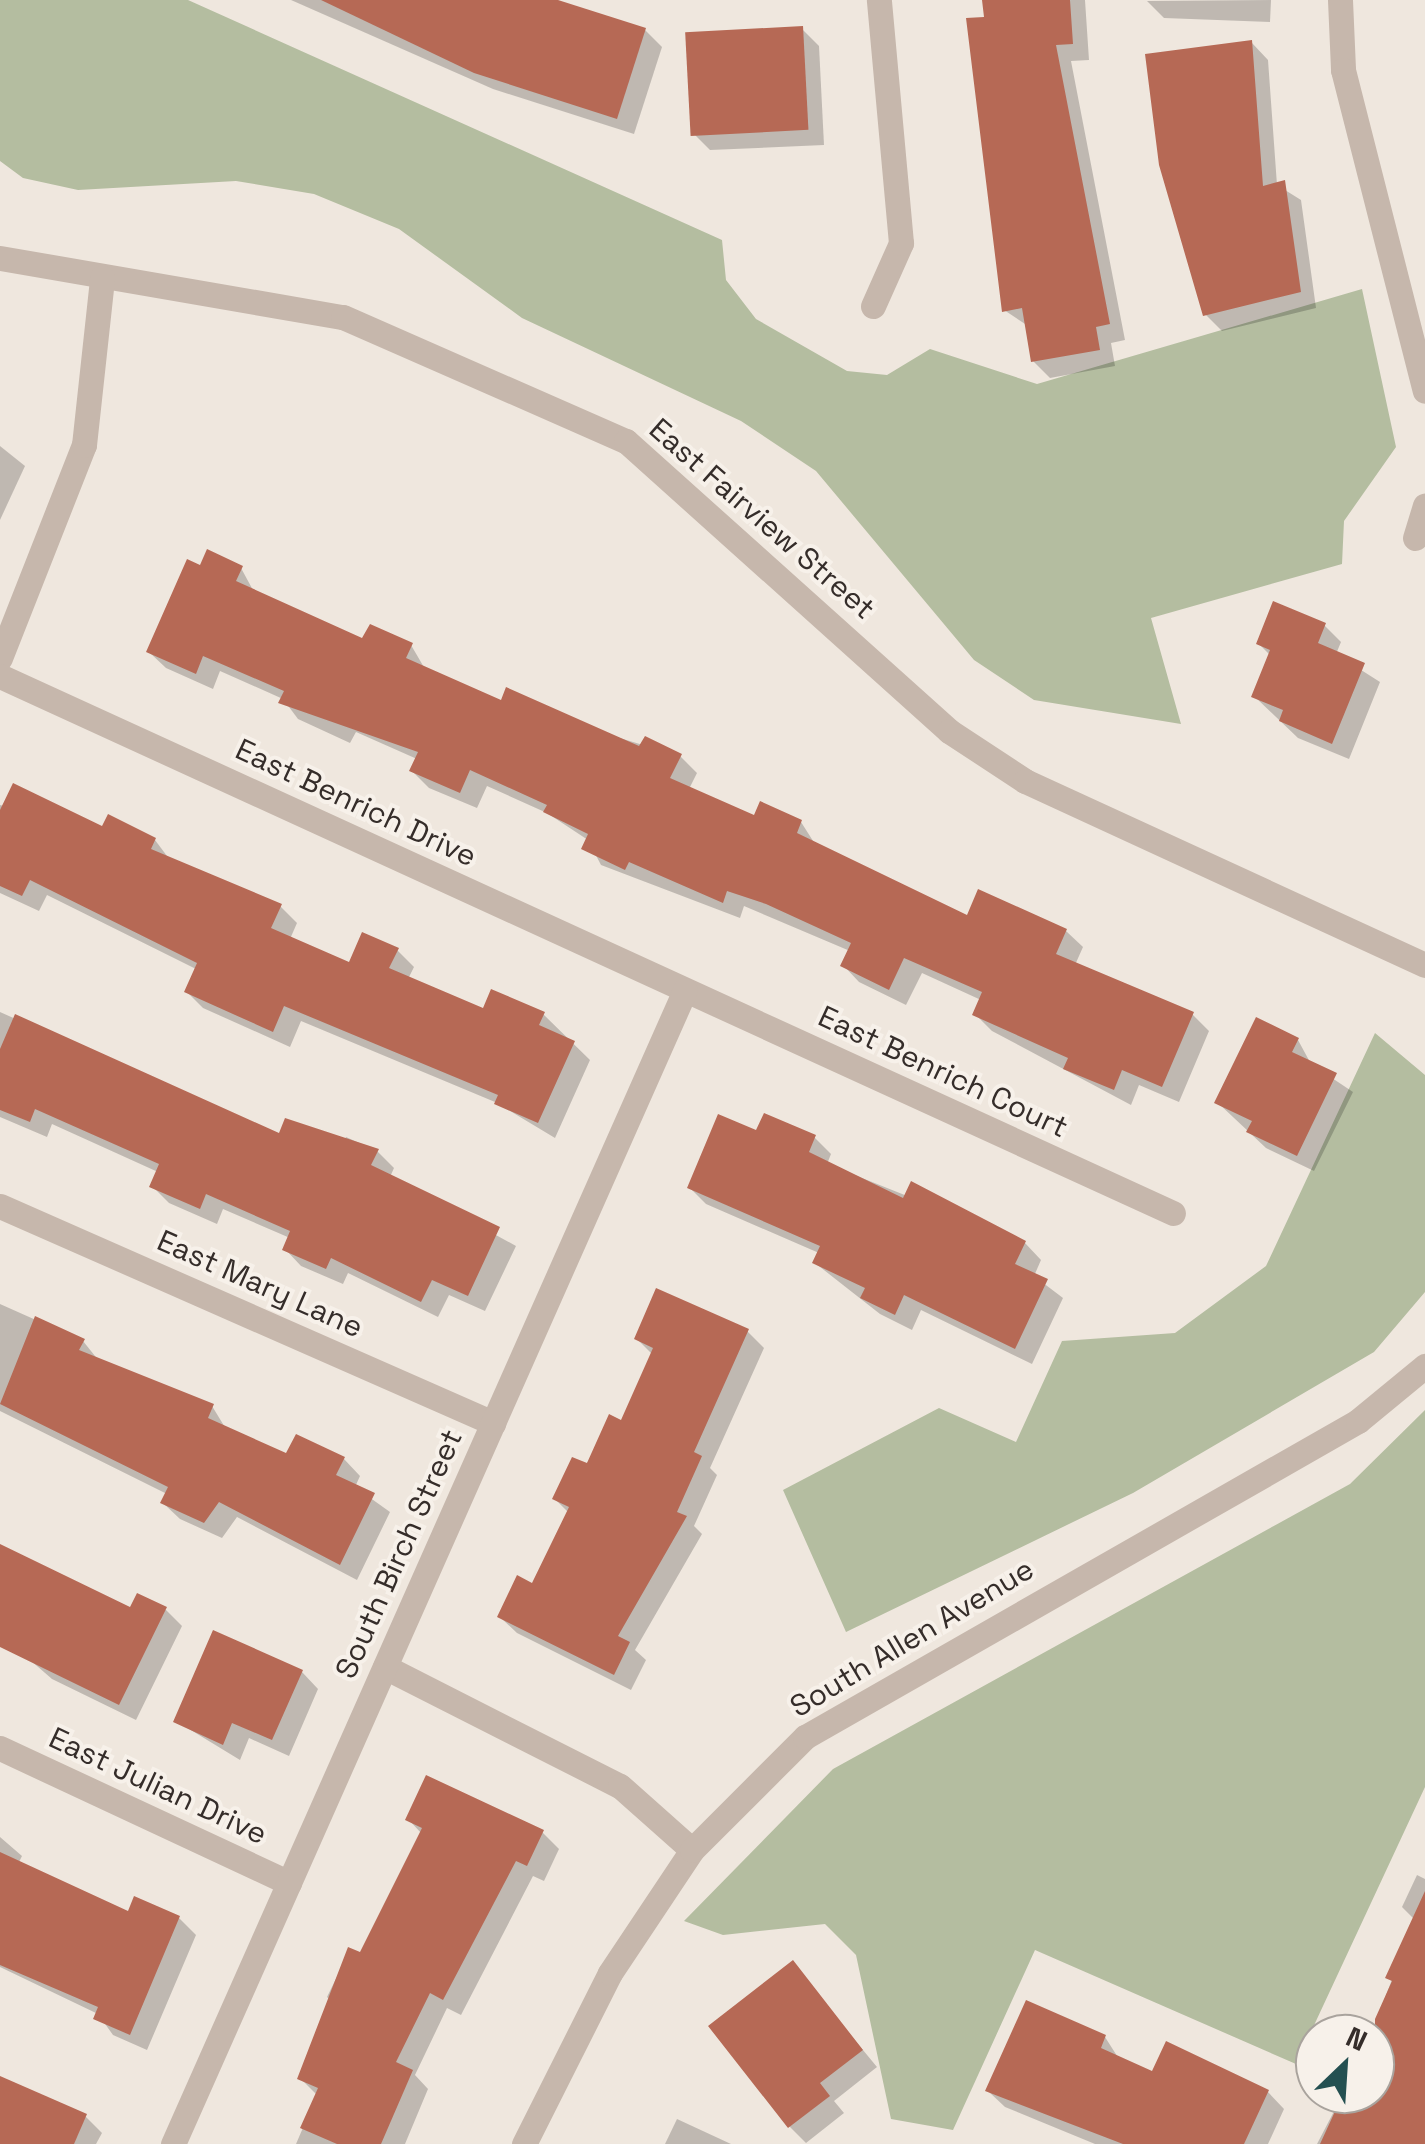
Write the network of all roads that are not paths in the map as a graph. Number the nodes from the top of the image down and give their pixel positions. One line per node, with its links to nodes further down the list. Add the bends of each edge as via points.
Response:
1 (879, 0): 5 (street, via 901,243)
2 (1340, 0): 6 (street, via 1343,70)
3 (0, 258): 4 (street, East Fairview Street)
4 (102, 278): 10 (street, via 84,446); 12 (street, East Fairview Street, via 342,316 626,441 949,731 1025,781)
5 (872, 306)
6 (1417, 322): 7 (street)
7 (1425, 391)
8 (1425, 506): 9 (street)
9 (1415, 538)
10 (0, 658)
11 (0, 676): 13 (street, East Benrich Drive)
12 (1425, 965)
13 (685, 990): 15 (street, East Benrich Court); 17 (street, South Birch Street)
14 (0, 1206): 17 (street, East Mary Lane)
15 (1173, 1213)
16 (1425, 1366): 20 (street, South Allen Avenue, via 1341,1431 805,1737)
17 (493, 1423): 18 (street, South Birch Street)
18 (385, 1667): 20 (street, via 620,1786); 21 (street, South Birch Street)
19 (0, 1748): 21 (street, East Julian Drive)
20 (692, 1850): 23 (street, South Allen Avenue, via 610,1973)
21 (288, 1883): 22 (street, South Birch Street)
22 (172, 2144)
23 (524, 2144)

